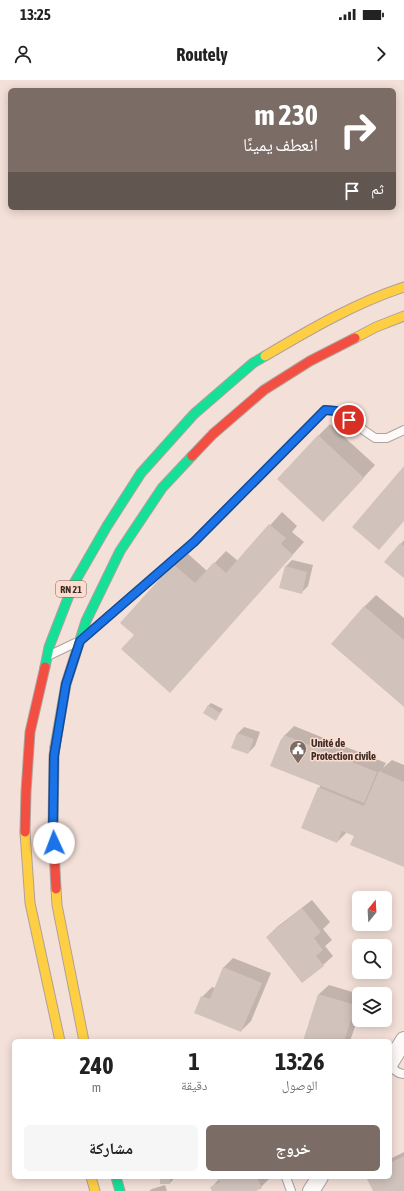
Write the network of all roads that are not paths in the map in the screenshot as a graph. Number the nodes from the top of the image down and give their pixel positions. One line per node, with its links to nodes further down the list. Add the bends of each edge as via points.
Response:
1 (404, 287): 5 (highway, RN 21, via 314,327 253,363 194,414 141,472 107,526 73,585)
2 (404, 316): 4 (highway, RN 21, via 376,327 310,361 264,390 213,434 162,488 120,551 86,621)
3 (404, 430): 4 (lane, via 387,438 375,438 336,411 325,410 194,542)
4 (80, 641): 5 (lane); 7 (highway, RN 21, via 66,684 54,756 53,828 57,906)
5 (47, 656): 6 (highway, RN 21, via 30,732 26,840 30,904)
6 (60, 1039)
7 (84, 1039)
8 (404, 1040): 9 (street)
9 (392, 1060)
10 (392, 1068): 11 (lane)
11 (404, 1074)
12 (92, 1179): 16 (highway)
13 (117, 1179): 17 (highway)
14 (287, 1179): 18 (lane)
15 (319, 1179): 19 (street)
16 (95, 1191)
17 (120, 1191)
18 (291, 1191)
19 (311, 1191)

